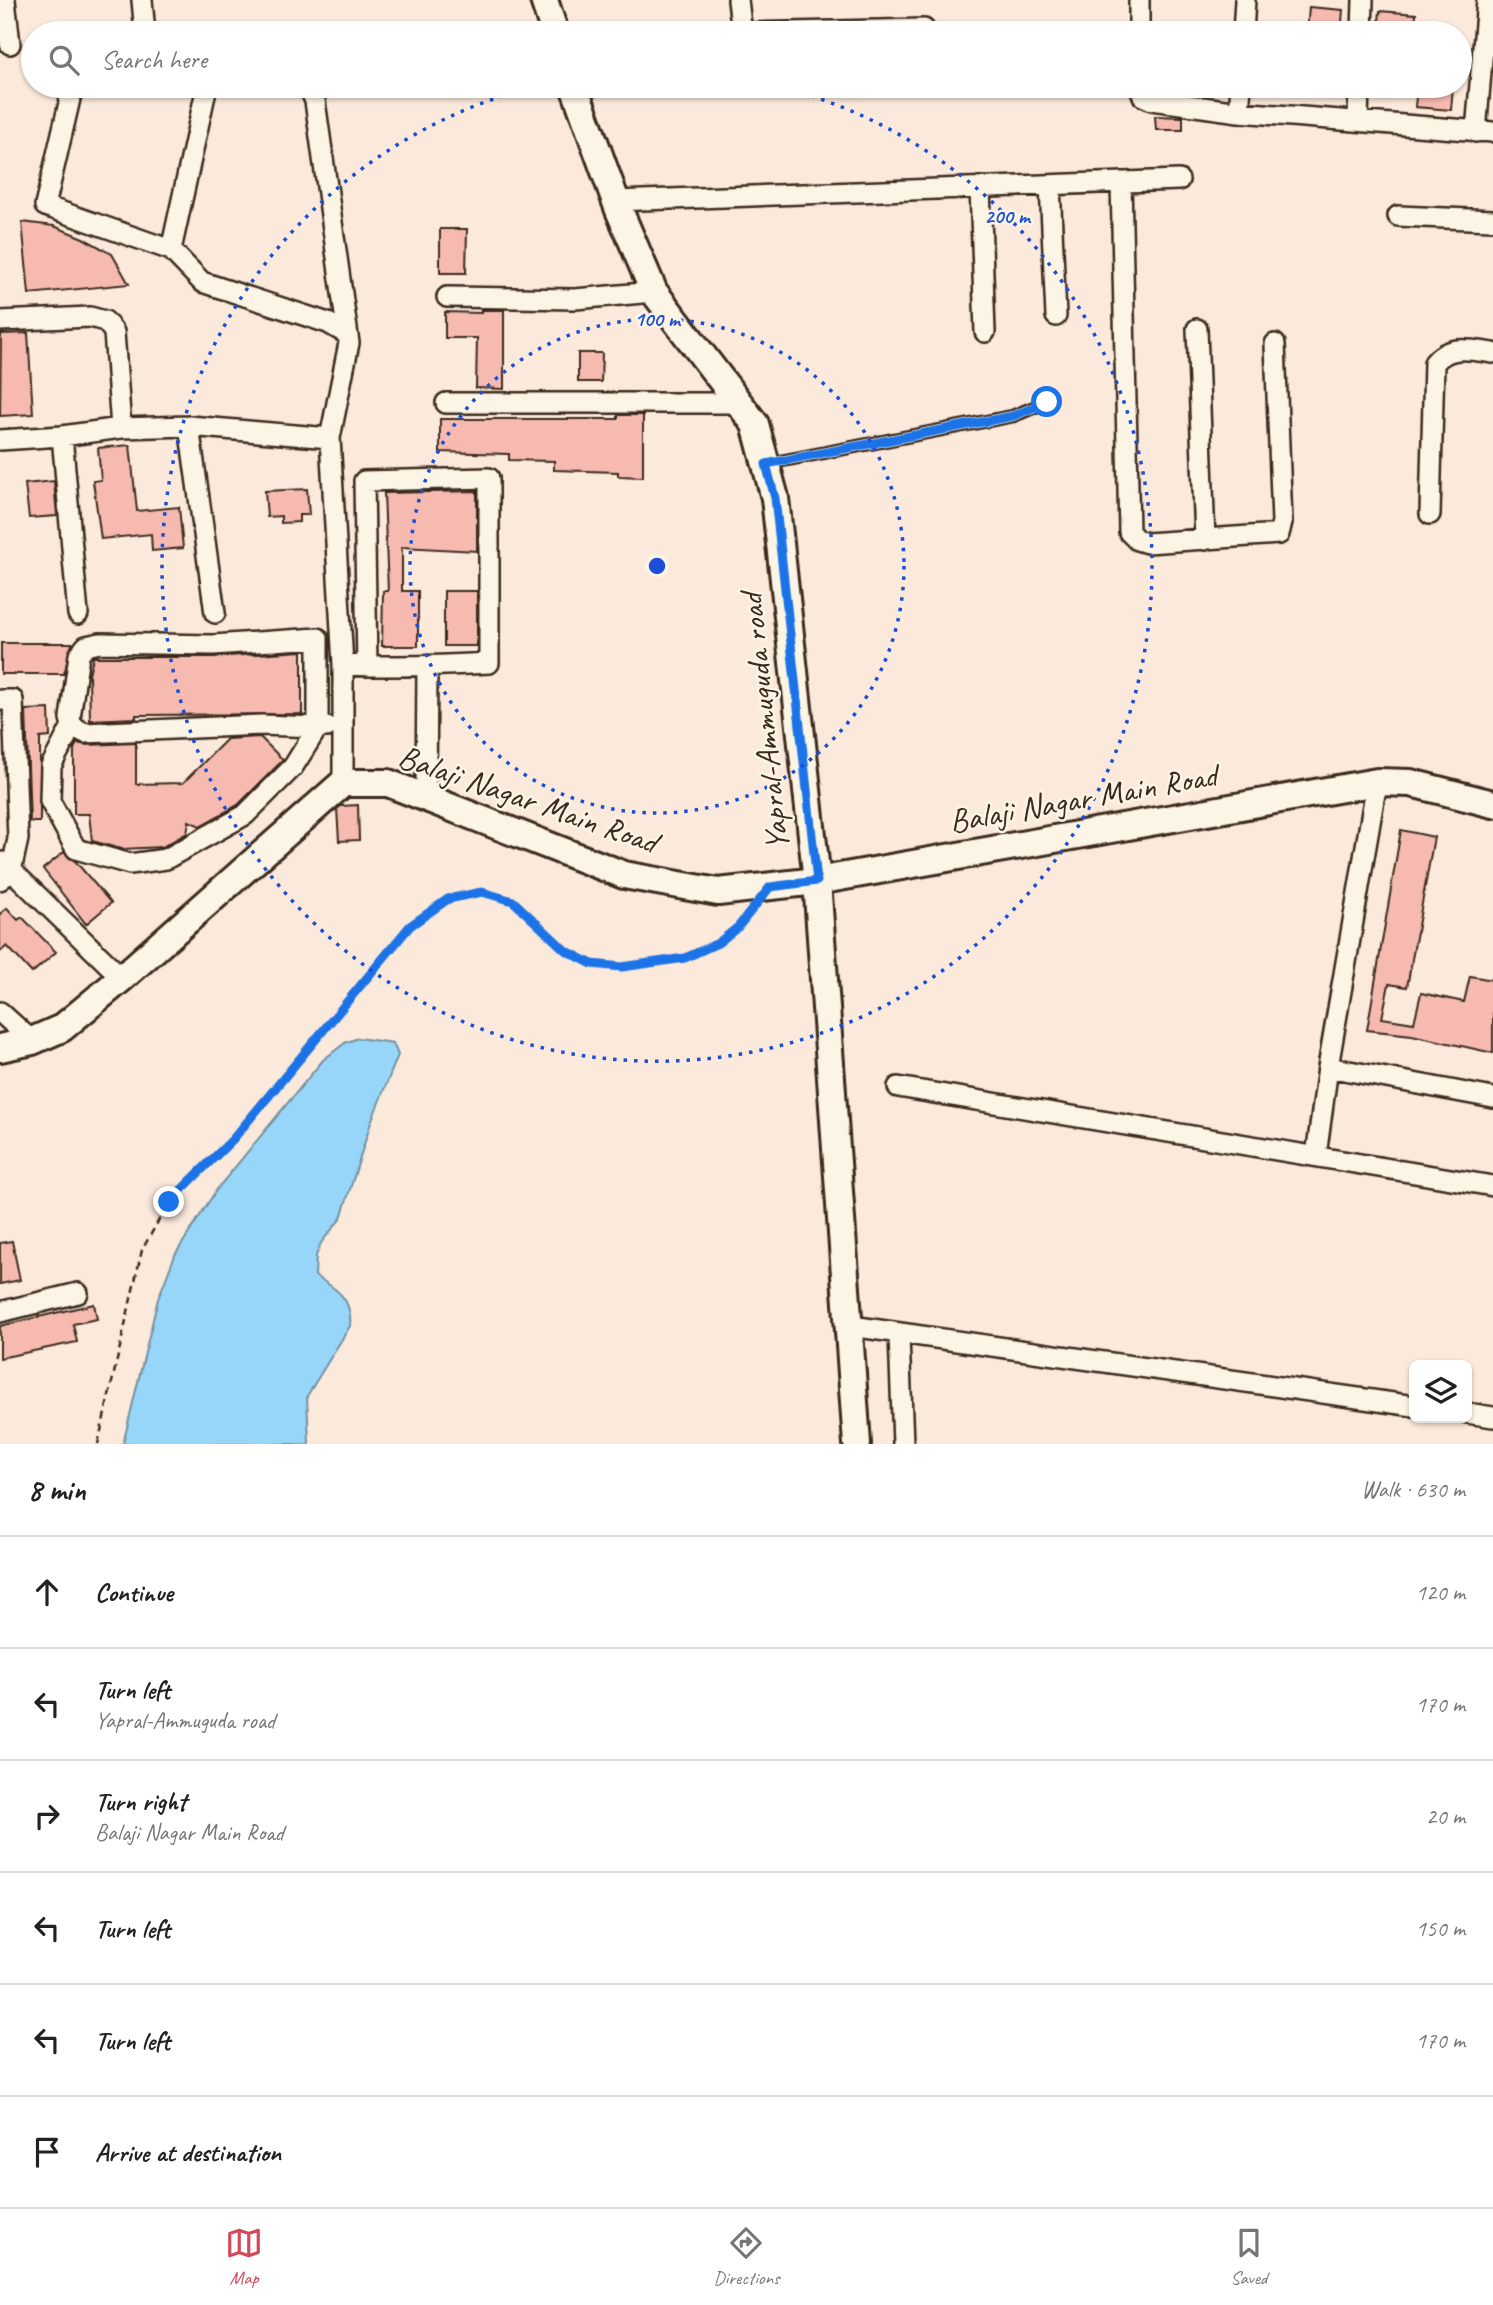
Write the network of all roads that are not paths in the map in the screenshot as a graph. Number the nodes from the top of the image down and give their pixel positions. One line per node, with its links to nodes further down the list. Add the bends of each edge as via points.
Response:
1 (5, 0): 15 (street)
2 (142, 0): 9 (street)
3 (544, 0): 10 (street)
4 (738, 0): 11 (street)
5 (1139, 0): 12 (street)
6 (1245, 0): 13 (street)
7 (1363, 0): 14 (street)
8 (1487, 0): 25 (street)
9 (144, 21)
10 (551, 21)
11 (742, 21)
12 (1139, 21)
13 (1244, 21)
14 (1362, 21)
15 (10, 44)
16 (70, 98): 33 (street, via 45,206)
17 (204, 98): 33 (street)
18 (314, 98): 40 (street)
19 (578, 98): 30 (street, Yapral-Ammuguda road)
20 (1148, 98): 23 (street)
21 (1240, 98): 23 (street)
22 (1359, 98): 24 (street)
23 (1239, 112): 24 (street)
24 (1358, 120): 25 (street)
25 (1485, 132)
26 (1179, 180): 27 (street)
27 (1121, 182): 28 (street); 53 (street, via 1129,532 1147,543)
28 (1049, 185): 29 (street); 36 (street)
29 (980, 187): 30 (street); 39 (street)
30 (615, 201): 34 (street, Yapral-Ammuguda road)
31 (1398, 216): 32 (street)
32 (1493, 220)
33 (171, 250): 40 (street, via 202,282 328,323)
34 (654, 292): 35 (street, via 575,299); 43 (street, Yapral-Ammuguda road)
35 (447, 297)
36 (1056, 316)
37 (0, 321): 47 (street, via 90,317 104,321 114,332)
38 (1197, 329): 53 (street)
39 (985, 332)
40 (347, 334): 49 (street)
41 (1275, 344): 53 (street, via 1281,528 1275,536)
42 (1493, 352): 52 (street, via 1462,349 1441,355 1434,363)
43 (741, 402): 45 (street); 51 (street, Yapral-Ammuguda road, via 755,424)
44 (1047, 402): 51 (lane, via 1013,416)
45 (446, 403)
46 (189, 426): 47 (street); 49 (street); 54 (street)
47 (121, 428): 48 (street)
48 (62, 436): 50 (street); 55 (street)
49 (330, 438): 56 (street)
50 (0, 440)
51 (766, 464): 68 (street, Yapral-Ammuguda road, via 775,498)
52 (1430, 514)
53 (1205, 540)
54 (215, 613)
55 (78, 614)
56 (343, 665): 57 (street); 62 (street)
57 (367, 666): 58 (street); 58 (street, via 364,481 489,478 489,663)
58 (427, 667): 65 (street)
59 (0, 700): 67 (street, via 13,700 18,839)
60 (72, 726): 61 (street, via 85,733); 61 (street, via 79,655 86,646 318,638); 61 (street, via 51,766 50,801 76,849 130,864 166,859 245,815 293,767)
61 (318, 727): 62 (street)
62 (342, 727): 64 (street)
63 (1377, 782): 66 (street, Balaji Nagar Main Road, via 1411,783); 68 (street, Balaji Nagar Main Road); 73 (street)
64 (342, 783): 65 (street, Balaji Nagar Main Road, via 388,783); 69 (street)
65 (426, 796): 68 (street, Balaji Nagar Main Road, via 624,875 718,892)
66 (1493, 804)
67 (4, 870): 69 (street)
68 (817, 881): 80 (street, Yapral-Ammuguda road)
69 (122, 978): 71 (street, via 62,1028)
70 (0, 1012): 71 (street)
71 (32, 1041): 72 (street)
72 (0, 1048)
73 (1328, 1067): 75 (street); 76 (street)
74 (898, 1087): 76 (street)
75 (1493, 1098)
76 (1316, 1156): 77 (street)
77 (1493, 1186)
78 (78, 1293): 79 (street)
79 (0, 1312)
80 (851, 1326): 82 (street); 85 (street, Yapral-Ammuguda road)
81 (899, 1335): 86 (street)
82 (1409, 1405)
83 (1472, 1414): 84 (street)
84 (1493, 1417)
85 (857, 1444)
86 (903, 1444)

